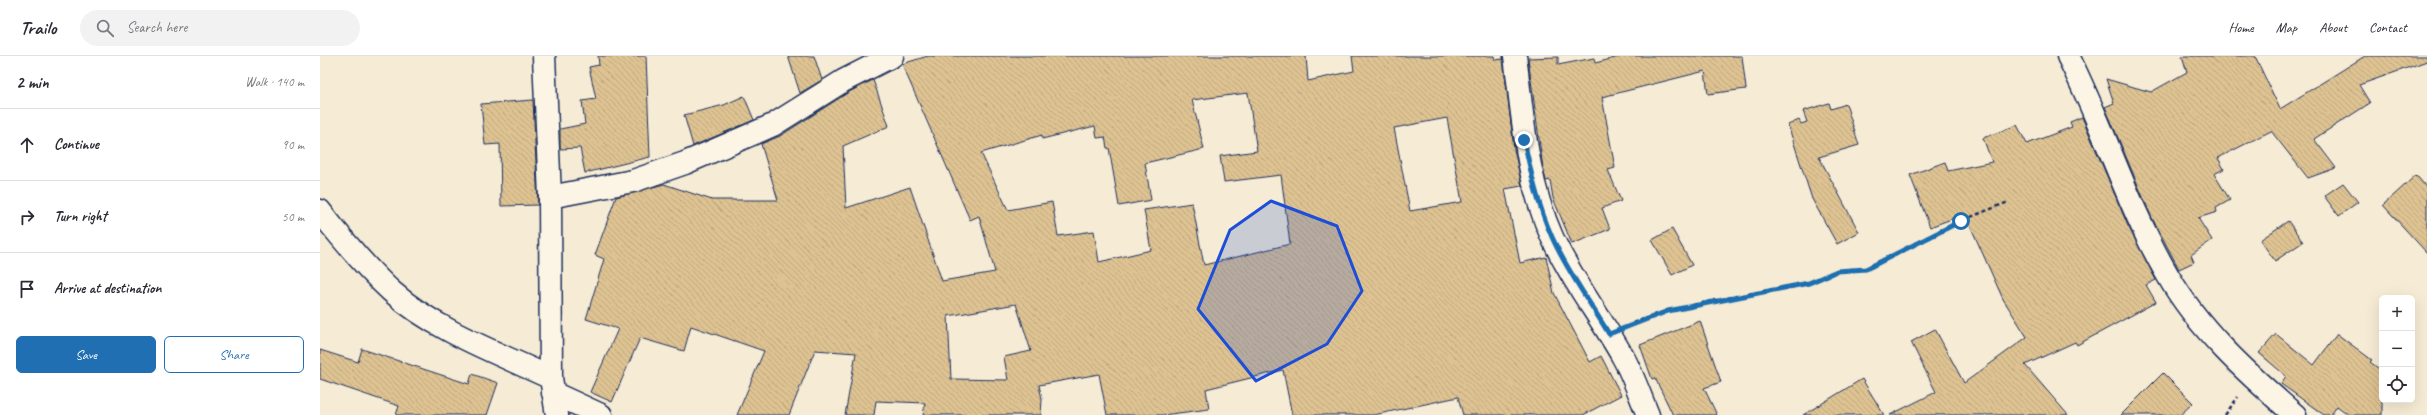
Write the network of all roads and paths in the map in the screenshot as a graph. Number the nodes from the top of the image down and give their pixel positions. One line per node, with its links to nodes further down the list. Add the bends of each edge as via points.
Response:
1 (544, 56): 5 (street)
2 (892, 56): 5 (street, via 843,81 773,125 685,163 633,181)
3 (1515, 56): 8 (street, via 1524,140 1536,192 1552,236 1574,278)
4 (2068, 56): 13 (street, via 2100,125 2134,210 2168,275 2201,322 2260,384)
5 (550, 197): 9 (street)
6 (2008, 202): 8 (path, via 1961,221 1866,269 1837,271 1809,283 1668,311)
7 (320, 211): 9 (street, via 341,238 398,296 429,318)
8 (1609, 334): 12 (street, via 1623,358)
9 (552, 386): 10 (street); 11 (street)
10 (557, 415)
11 (601, 415)
12 (1648, 415)
13 (2295, 415)

